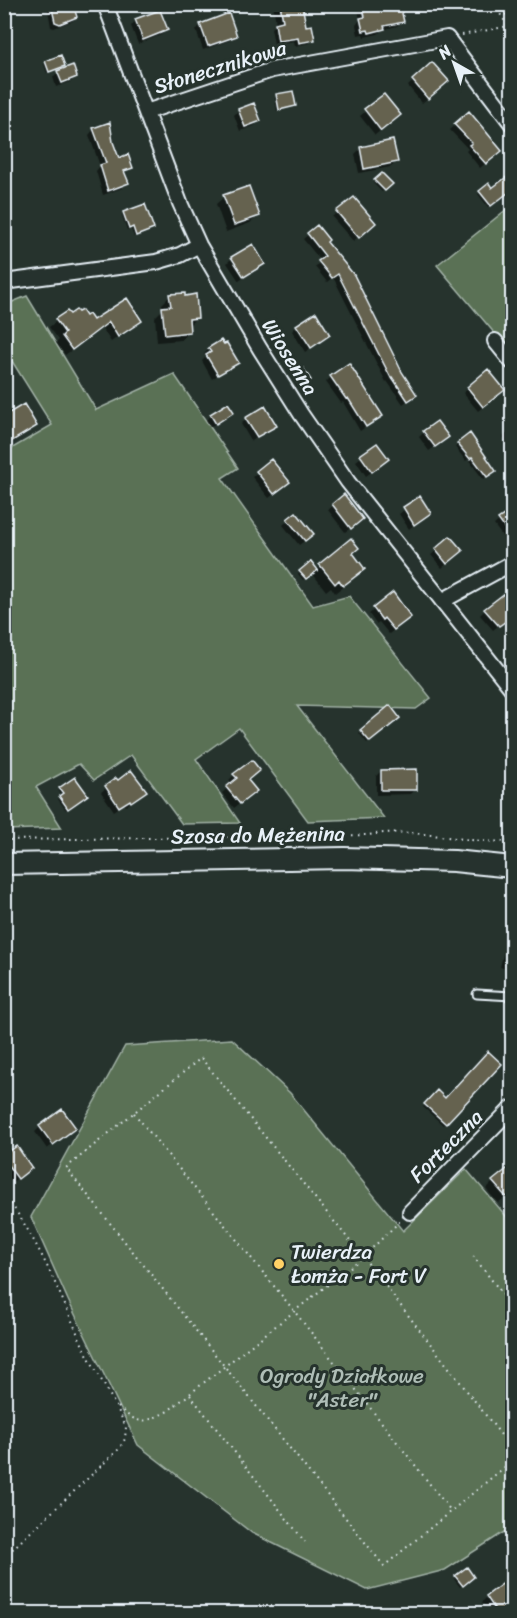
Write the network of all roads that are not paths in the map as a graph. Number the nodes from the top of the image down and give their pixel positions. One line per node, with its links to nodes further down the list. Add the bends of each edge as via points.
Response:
1 (105, 4): 2 (street, Wiosenna)
2 (146, 112): 3 (street, Słonecznikowa, via 272,70 447,38); 4 (street, Wiosenna)
3 (513, 124)
4 (199, 245): 5 (street, via 156,262); 9 (street, Wiosenna, via 301,414 348,482)
5 (4, 282)
6 (495, 341): 7 (street)
7 (513, 362)
8 (513, 563): 9 (street)
9 (442, 601): 10 (street, Wiosenna)
10 (513, 689)
11 (4, 864): 12 (main road, Szosa do Mężenina, via 344,858)
12 (513, 867)
13 (477, 994): 14 (lane)
14 (513, 996)
15 (513, 1108): 16 (street, Forteczna)
16 (410, 1212)

